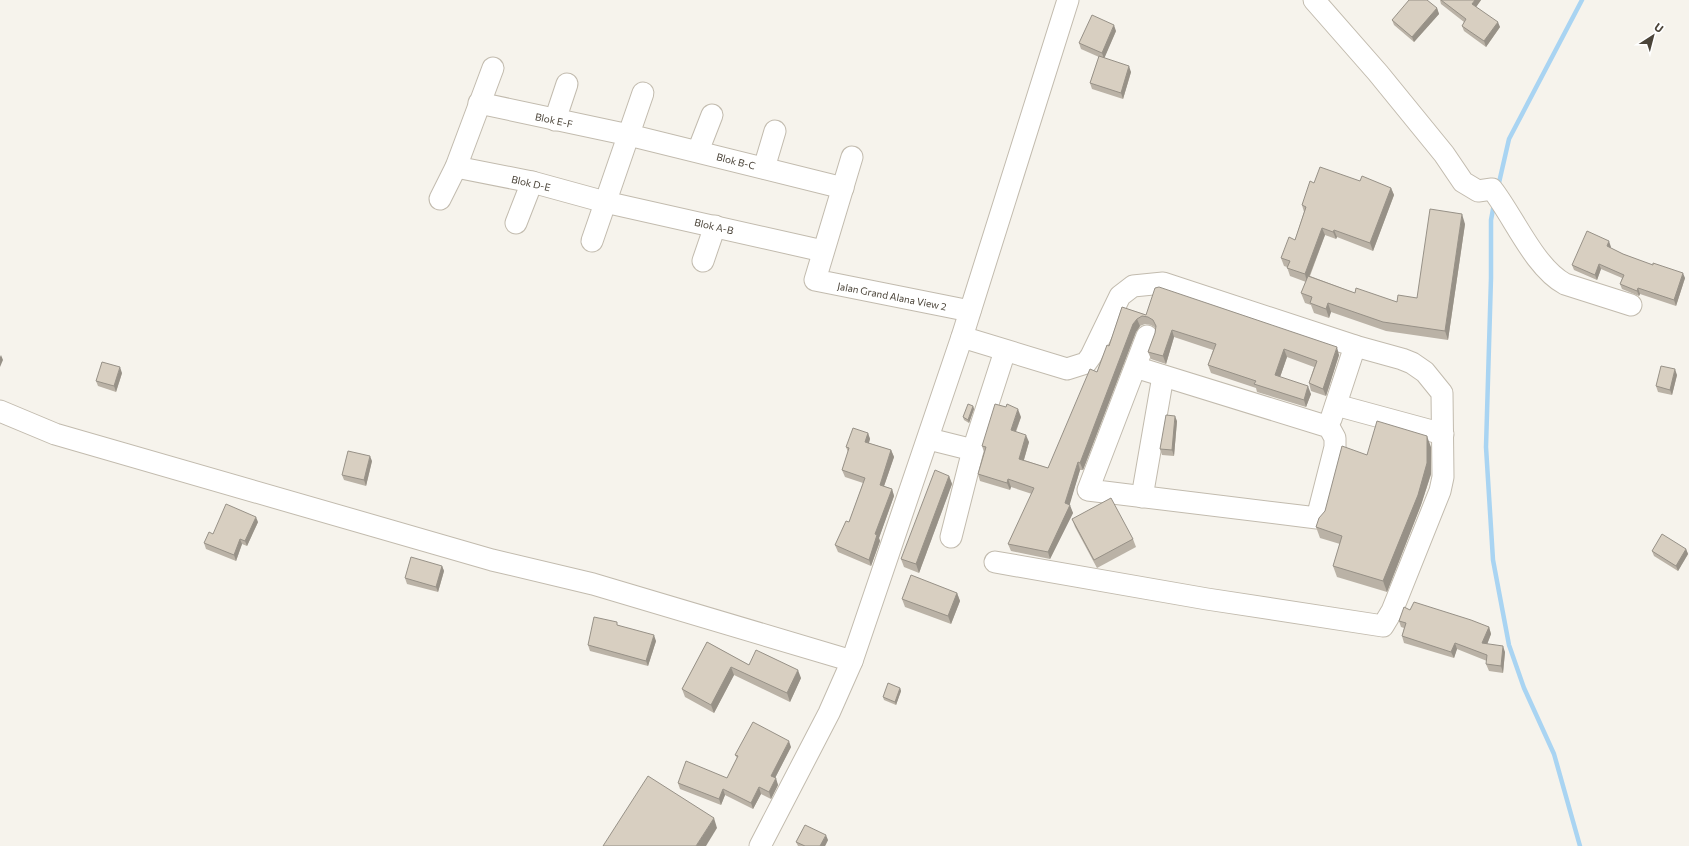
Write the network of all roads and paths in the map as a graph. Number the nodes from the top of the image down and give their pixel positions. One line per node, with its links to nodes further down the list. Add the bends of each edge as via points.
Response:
1 (1068, 0): 25 (street)
2 (1314, 0): 24 (street, via 1444,154 1462,182 1478,191 1497,196 1526,242 1556,279)
3 (493, 68): 6 (street)
4 (567, 84): 8 (street)
5 (643, 93): 10 (street)
6 (480, 104): 8 (street, Blok E-F); 13 (street)
7 (712, 115): 11 (street)
8 (555, 120): 10 (street, Blok E-F)
9 (775, 131): 14 (street)
10 (629, 135): 11 (street, Blok B-C); 18 (street)
11 (698, 151): 14 (street, Blok B-C)
12 (852, 157): 16 (street)
13 (456, 167): 15 (street, Blok D-E); 17 (street)
14 (764, 168): 16 (street, Blok B-C)
15 (532, 182): 18 (street, Blok D-E); 19 (street)
16 (843, 188): 22 (street)
17 (440, 199)
18 (605, 202): 20 (street, Blok A-B); 21 (street)
19 (516, 223)
20 (715, 226): 22 (street, Blok A-B); 23 (street)
21 (592, 240)
22 (823, 251): 25 (street, Jalan Grand Alana View 2, via 815,280)
23 (703, 261)
24 (1631, 305)
25 (970, 311): 27 (street)
26 (1147, 336): 30 (street)
27 (962, 337): 29 (street); 36 (street)
28 (1355, 346): 29 (street, via 1164,283 1133,286 1120,296 1086,363 1067,369); 32 (street); 35 (street, via 1402,359 1425,372 1442,393)
29 (1005, 351): 37 (street)
30 (1135, 367): 31 (street); 38 (street, via 1088,490)
31 (1163, 376): 34 (street); 38 (street)
32 (1336, 405): 34 (street); 35 (street)
33 (0, 411): 41 (street, via 55,434 492,560 593,584)
34 (1329, 427): 38 (street, via 1335,438 1335,447 1317,518)
35 (1443, 434): 40 (street, via 1443,477 1440,491 1392,610 1382,626)
36 (929, 439): 37 (street); 41 (street)
37 (973, 450): 39 (street)
38 (1142, 497)
39 (951, 537)
40 (995, 562)
41 (852, 661): 42 (street, via 829,713)
42 (760, 846)

